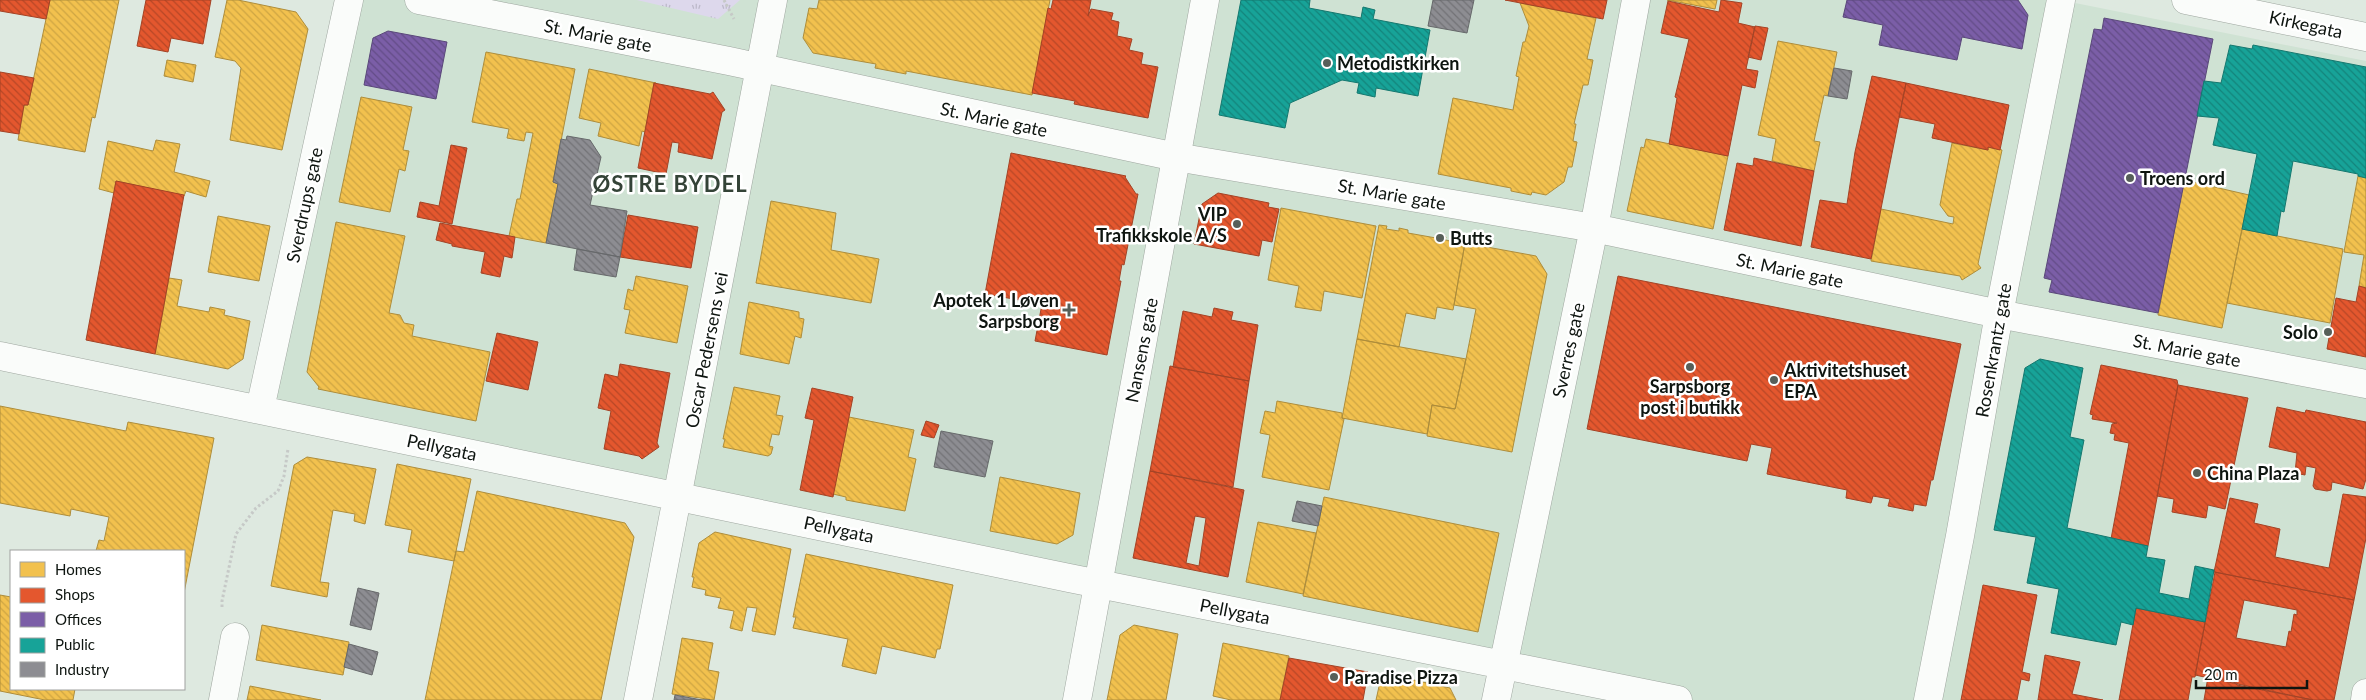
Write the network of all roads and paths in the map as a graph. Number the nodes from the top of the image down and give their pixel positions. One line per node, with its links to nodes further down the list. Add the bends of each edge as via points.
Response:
1 (349, 0): 18 (street, Sverdrups gate)
2 (419, 0): 12 (street, St. Marie gate)
3 (724, 0): 10 (path)
4 (773, 0): 12 (street, Oscar Pedersens vei)
5 (1205, 0): 13 (street, Nansens gate)
6 (1636, 0): 14 (street, Sverres gate)
7 (2061, 0): 15 (street, Rosenkrantz gate)
8 (2186, 0): 9 (street, Kirkegata)
9 (2298, 11): 11 (street, Kirkegata)
10 (736, 22)
11 (2366, 37)
12 (759, 69): 13 (street, St. Marie gate); 20 (street, Oscar Pedersens vei)
13 (1176, 157): 14 (street, St. Marie gate); 21 (street, Nansens gate)
14 (1594, 228): 15 (street, St. Marie gate); 23 (street, Sverres gate)
15 (1999, 314): 17 (street, St. Marie gate); 30 (street, Rosenkrantz gate)
16 (0, 356): 18 (street, Pellygata)
17 (2366, 384)
18 (260, 410): 19 (street, Pellygata)
19 (295, 417): 20 (street, Pellygata); 22 (path, via 278,491 256,508 236,534 222,601 223,614)
20 (680, 496): 21 (street, Pellygata); 26 (street, Oscar Pedersens vei)
21 (1098, 583): 23 (street, Pellygata); 27 (street, Nansens gate)
22 (236, 637): 25 (street)
23 (1503, 665): 28 (street, Sverres gate); 29 (street, Pellygata)
24 (2366, 693): 31 (street)
25 (223, 700)
26 (638, 700)
27 (1077, 700)
28 (1496, 700)
29 (1678, 700)
30 (1928, 700)
31 (2365, 700)

